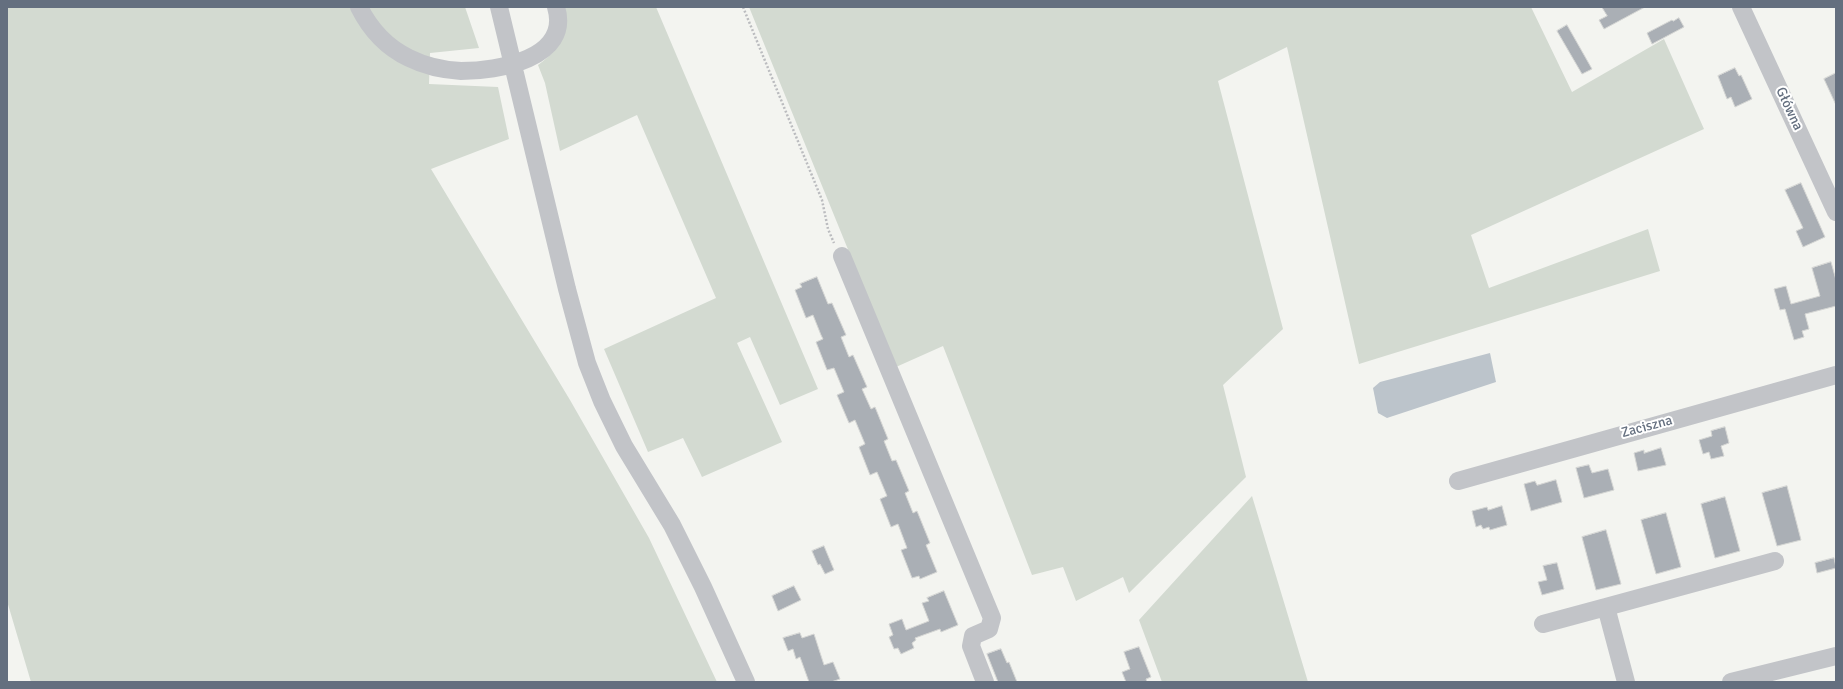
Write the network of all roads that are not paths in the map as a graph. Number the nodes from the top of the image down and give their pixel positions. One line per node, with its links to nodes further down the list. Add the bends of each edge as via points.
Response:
1 (359, 7): 5 (street, via 368,23 382,39 420,63 438,69 461,71)
2 (499, 7): 5 (street)
3 (556, 7): 5 (street, via 558,20 549,46 532,58)
4 (1741, 7): 6 (street, Główna)
5 (513, 63): 14 (street, via 567,289 595,386 624,446 672,525)
6 (1836, 212)
7 (842, 256): 15 (street, via 992,618 989,629 973,636 970,646)
8 (1836, 375): 9 (street, Zaciszna)
9 (1458, 481)
10 (1775, 561): 11 (street)
11 (1606, 607): 12 (street); 16 (street)
12 (1543, 624)
13 (1836, 656): 17 (street)
14 (746, 682)
15 (986, 682)
16 (1626, 682)
17 (1731, 682)

